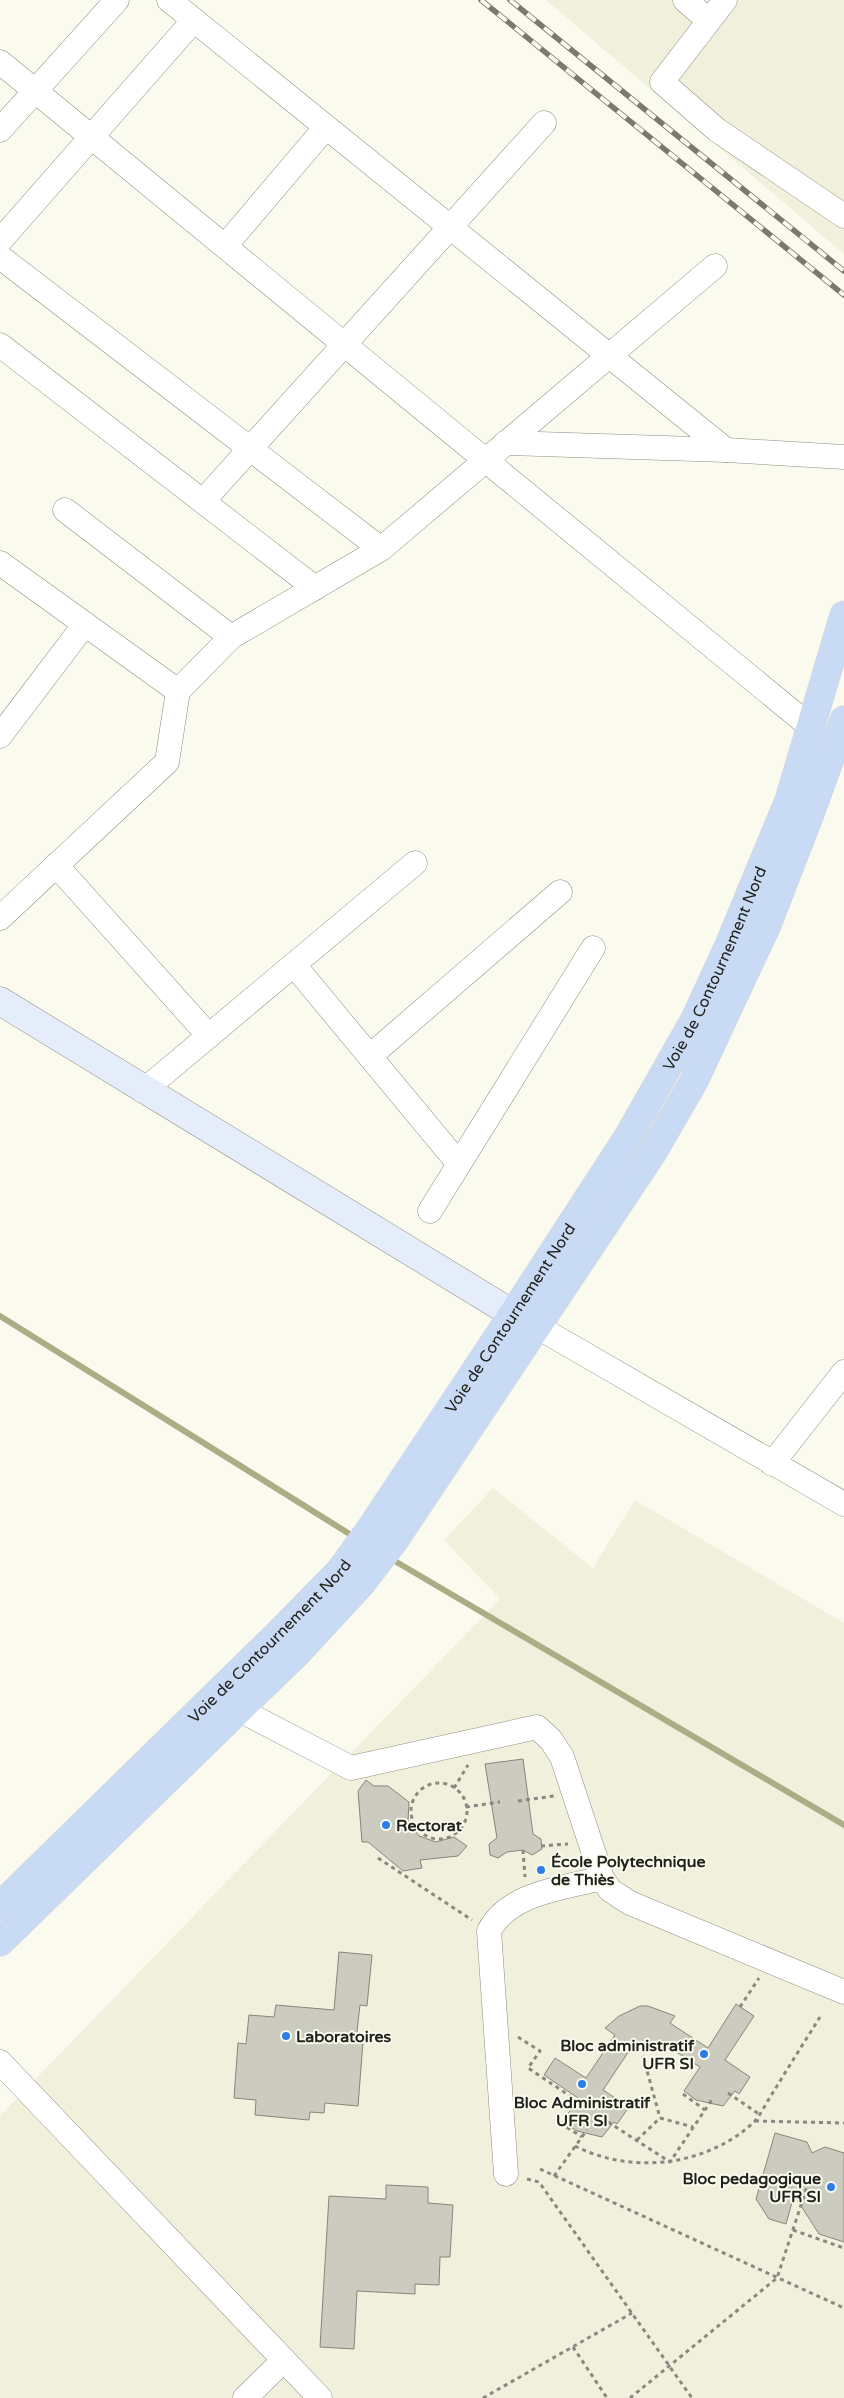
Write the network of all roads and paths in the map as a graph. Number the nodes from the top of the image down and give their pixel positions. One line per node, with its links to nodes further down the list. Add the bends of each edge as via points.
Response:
1 (116, 0): 8 (street)
2 (169, 0): 5 (street)
3 (685, 0): 6 (street)
4 (726, 0): 6 (street)
5 (194, 20): 10 (street); 12 (street)
6 (708, 20): 13 (street, via 662,82 717,130)
7 (0, 62): 8 (street)
8 (35, 91): 11 (street); 12 (street)
9 (544, 123): 14 (street)
10 (326, 127): 14 (street); 16 (street)
11 (0, 130)
12 (92, 137): 15 (street); 16 (street)
13 (844, 216)
14 (450, 227): 20 (street); 21 (street)
15 (0, 241)
16 (225, 246): 20 (street)
17 (0, 257): 23 (street)
18 (715, 266): 21 (street)
19 (0, 345): 27 (street)
20 (344, 345): 23 (street); 26 (street)
21 (609, 356): 22 (street); 24 (street)
22 (505, 443): 24 (street); 26 (street)
23 (250, 449): 27 (street); 29 (street)
24 (726, 450): 25 (street)
25 (844, 457)
26 (486, 460): 29 (street); 37 (street)
27 (203, 502): 31 (street)
28 (65, 510): 34 (street)
29 (381, 548): 31 (street)
30 (0, 563): 33 (street)
31 (315, 588): 34 (street)
32 (844, 615): 37 (main road, Voie de Contournement Nord)
33 (85, 624): 35 (street); 38 (street)
34 (231, 637): 35 (street)
35 (178, 691): 40 (street, via 167,762)
36 (844, 720): 51 (main road, Voie de Contournement Nord, via 767,925 694,1081 653,1152)
37 (812, 728): 51 (main road, Voie de Contournement Nord, via 789,800 695,1019)
38 (0, 736)
39 (415, 863): 44 (street)
40 (56, 866): 42 (street); 46 (street)
41 (560, 892): 47 (street)
42 (0, 918)
43 (593, 948): 49 (street)
44 (294, 965): 46 (street); 47 (street)
45 (0, 1001): 48 (street)
46 (209, 1036): 48 (street)
47 (370, 1056): 49 (street)
48 (143, 1091): 51 (street)
49 (459, 1164): 50 (street)
50 (430, 1211)
51 (524, 1320): 53 (street); 55 (main road, Voie de Contournement Nord, via 382,1535 298,1652)
52 (844, 1372): 53 (street)
53 (772, 1464): 54 (street)
54 (844, 1504)
55 (227, 1701): 56 (street, via 352,1768 537,1727 552,1740 562,1757); 62 (main road, Voie de Contournement Nord); 64 (main road, Voie de Contournement Nord)
56 (574, 1794): 57 (path); 61 (street)
57 (518, 1801)
58 (500, 1802): 59 (path)
59 (466, 1807): 59 (path, via 461,1794 454,1788 447,1784 430,1785 416,1795 412,1803 413,1820 417,1828 431,1838 448,1837 461,1827)
60 (378, 1858): 63 (path)
61 (602, 1878): 63 (street, via 519,1901 505,1910); 65 (street, via 610,1890 630,1903)
62 (0, 1906)
63 (489, 1931): 69 (street)
64 (0, 1942)
65 (770, 1960): 66 (street); 67 (path)
66 (844, 1992)
67 (740, 2007)
68 (820, 2016): 77 (path)
69 (494, 2022): 74 (path, via 540,2051 528,2068); 90 (street)
70 (643, 2056): 78 (path)
71 (0, 2062): 99 (street)
72 (728, 2093): 77 (path)
73 (683, 2094): 76 (path)
74 (570, 2096)
75 (713, 2098): 76 (path)
76 (705, 2110): 83 (path)
77 (759, 2114): 79 (path)
78 (660, 2118): 83 (path); 86 (path)
79 (754, 2121): 82 (path); 88 (path, via 730,2141 691,2158)
80 (608, 2122): 86 (path)
81 (560, 2123): 85 (path)
82 (844, 2123)
83 (693, 2127): 88 (path)
84 (587, 2130): 85 (path)
85 (582, 2137): 87 (path)
86 (637, 2140): 88 (path)
87 (575, 2146): 88 (path, via 592,2155 613,2159 658,2164); 91 (path)
88 (670, 2162)
89 (540, 2169): 91 (path)
90 (506, 2174): 97 (path, via 539,2182)
91 (554, 2176): 95 (path)
92 (810, 2181): 93 (path)
93 (793, 2230): 94 (path); 95 (path)
94 (844, 2248)
95 (778, 2278): 96 (path); 100 (path)
96 (844, 2308)
97 (632, 2313): 98 (path); 100 (path)
98 (573, 2347): 103 (path); 104 (path)
99 (284, 2360): 101 (street); 102 (street)
100 (669, 2366): 105 (path); 106 (path)
101 (244, 2398)
102 (320, 2398)
103 (483, 2398)
104 (607, 2398)
105 (630, 2398)
106 (692, 2398)

